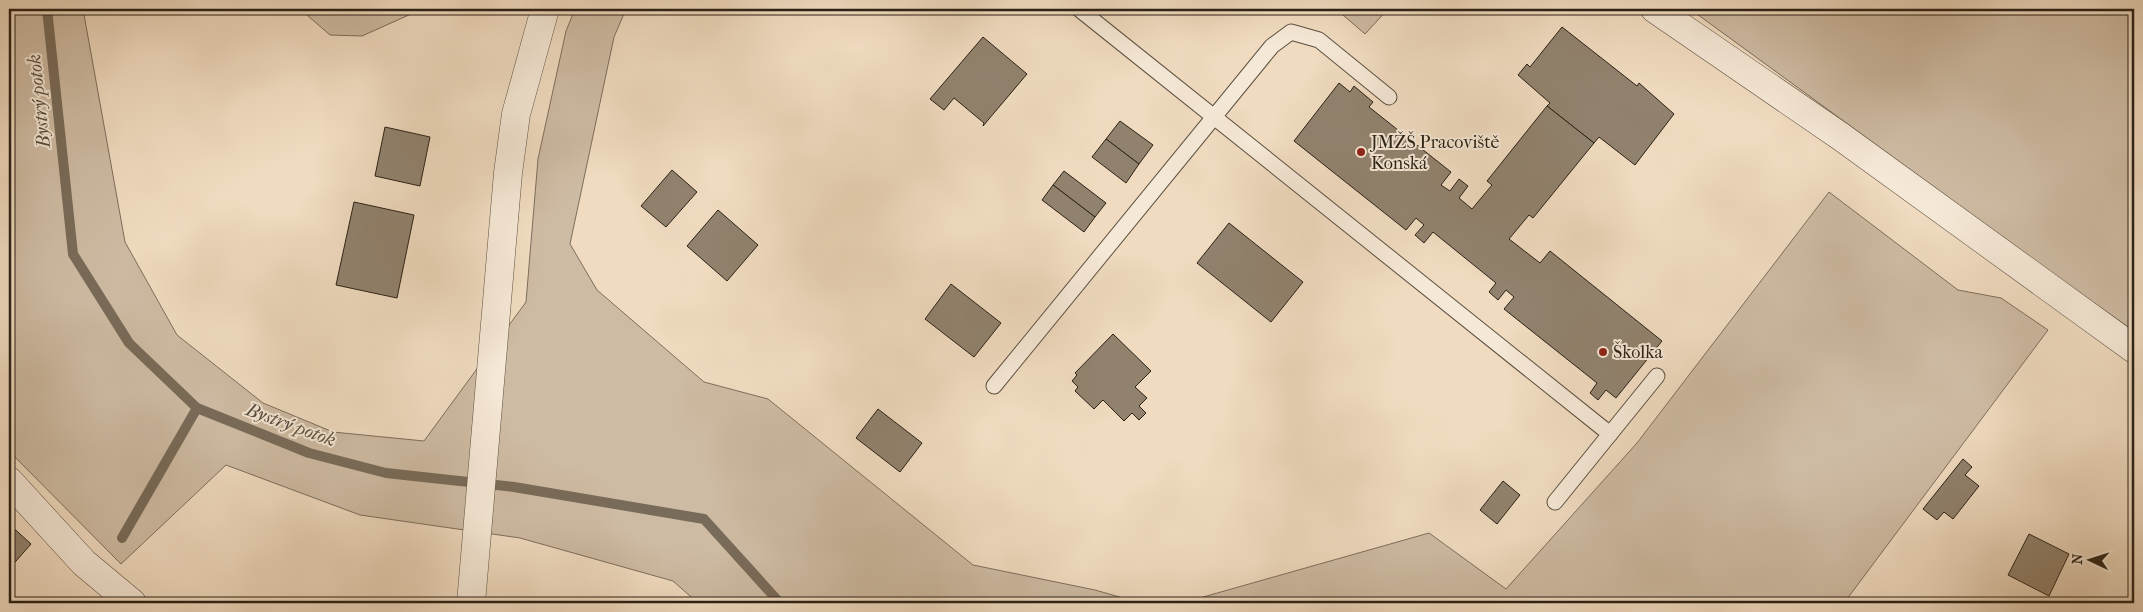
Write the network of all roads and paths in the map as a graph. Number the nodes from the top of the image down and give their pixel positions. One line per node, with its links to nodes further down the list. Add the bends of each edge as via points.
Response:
1 (546, 9): 13 (street, via 516,114 508,173)
2 (1079, 9): 5 (lane)
3 (1655, 9): 6 (street, via 1840,136)
4 (1388, 97): 5 (lane, via 1319,40 1292,32 1272,46)
5 (1214, 117): 8 (lane); 9 (lane)
6 (2134, 349)
7 (1657, 376): 9 (lane)
8 (994, 386)
9 (1610, 434): 11 (lane)
10 (9, 481): 12 (street, via 84,563)
11 (1555, 502)
12 (132, 603)
13 (471, 603)

